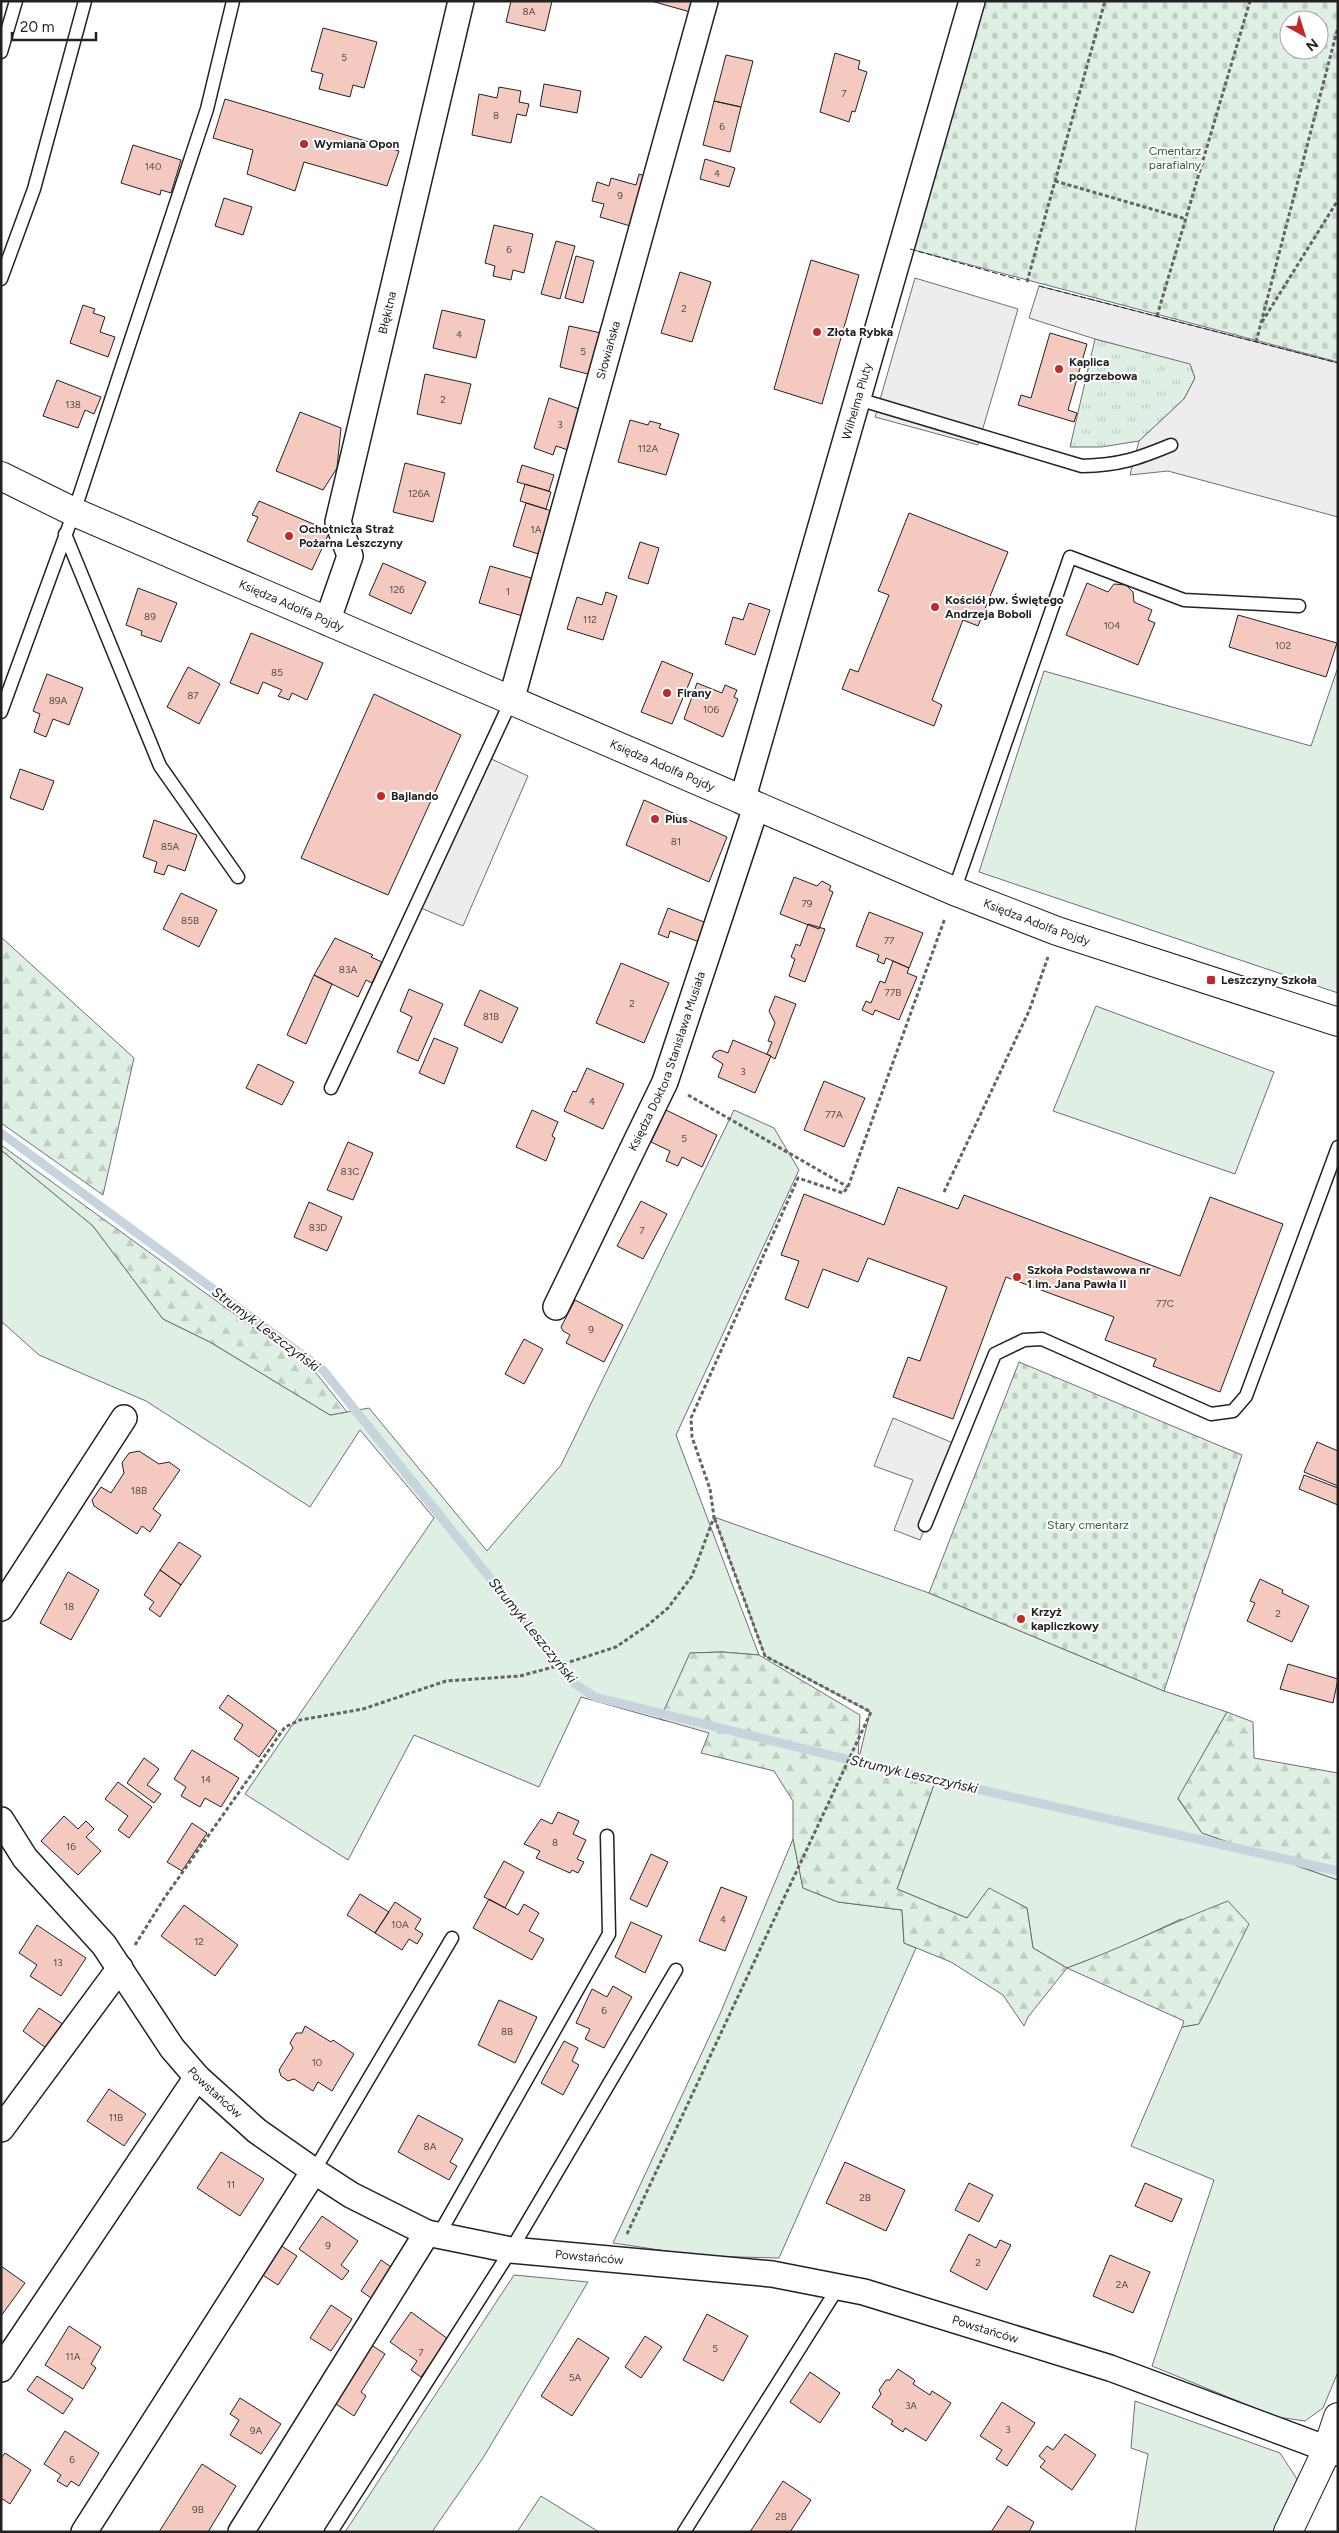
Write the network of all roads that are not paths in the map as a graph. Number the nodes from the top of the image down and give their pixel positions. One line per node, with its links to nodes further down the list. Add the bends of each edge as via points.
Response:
1 (16, 1): 7 (lane)
2 (85, 1): 8 (lane, via 34,189)
3 (233, 1): 12 (lane, via 207,109)
4 (461, 1): 14 (street, Błękitna, via 338,522 350,556)
5 (705, 1): 15 (street, Słowiańska)
6 (972, 1): 9 (street, Wilhelma Pluty)
7 (1, 52)
8 (1, 279)
9 (858, 399): 10 (lane, via 1082,466 1112,466); 17 (street, Wilhelma Pluty)
10 (1171, 444)
11 (1, 476): 12 (street, Księdza Adolfa Pojdy)
12 (70, 523): 14 (street, Księdza Adolfa Pojdy); 16 (lane); 18 (lane, via 160,766)
13 (1300, 606): 19 (lane, via 1184,600 1070,557)
14 (327, 622): 15 (street, Księdza Adolfa Pojdy)
15 (511, 700): 17 (street, Księdza Adolfa Pojdy); 21 (lane)
16 (1, 712)
17 (749, 804): 19 (street, Księdza Adolfa Pojdy); 23 (street, Księdza Doktora Stanisława Musiała, via 665,1082)
18 (238, 877)
19 (954, 891): 20 (street, Księdza Adolfa Pojdy, via 1057,931)
20 (1338, 1022)
21 (331, 1088)
22 (1338, 1147): 25 (lane, via 1246,1396 1233,1411 1211,1414 1042,1340 1024,1340 995,1354)
23 (556, 1307)
24 (124, 1418): 26 (street)
25 (925, 1525)
26 (1, 1608)
27 (1, 1820): 30 (street, Powstańców, via 25,1858 78,1914)
28 (607, 1836): 35 (lane, via 609,1934)
29 (452, 1938): 34 (lane)
30 (120, 1968): 32 (street, Powstańców, via 172,2048); 33 (street)
31 (676, 1970): 36 (lane)
32 (197, 2077): 34 (street, Powstańców, via 257,2131); 38 (street)
33 (1, 2129)
34 (314, 2171): 35 (street, Powstańców, via 351,2195); 41 (street)
35 (432, 2235): 36 (street, Powstańców); 42 (street)
36 (511, 2250): 37 (street, Powstańców, via 772,2274); 43 (lane)
37 (839, 2286): 40 (street, Powstańców, via 1110,2368); 44 (lane)
38 (1, 2369)
39 (1338, 2417): 40 (street)
40 (1333, 2452): 45 (street)
41 (84, 2532)
42 (241, 2532)
43 (332, 2532)
44 (684, 2532)
45 (1288, 2532)

